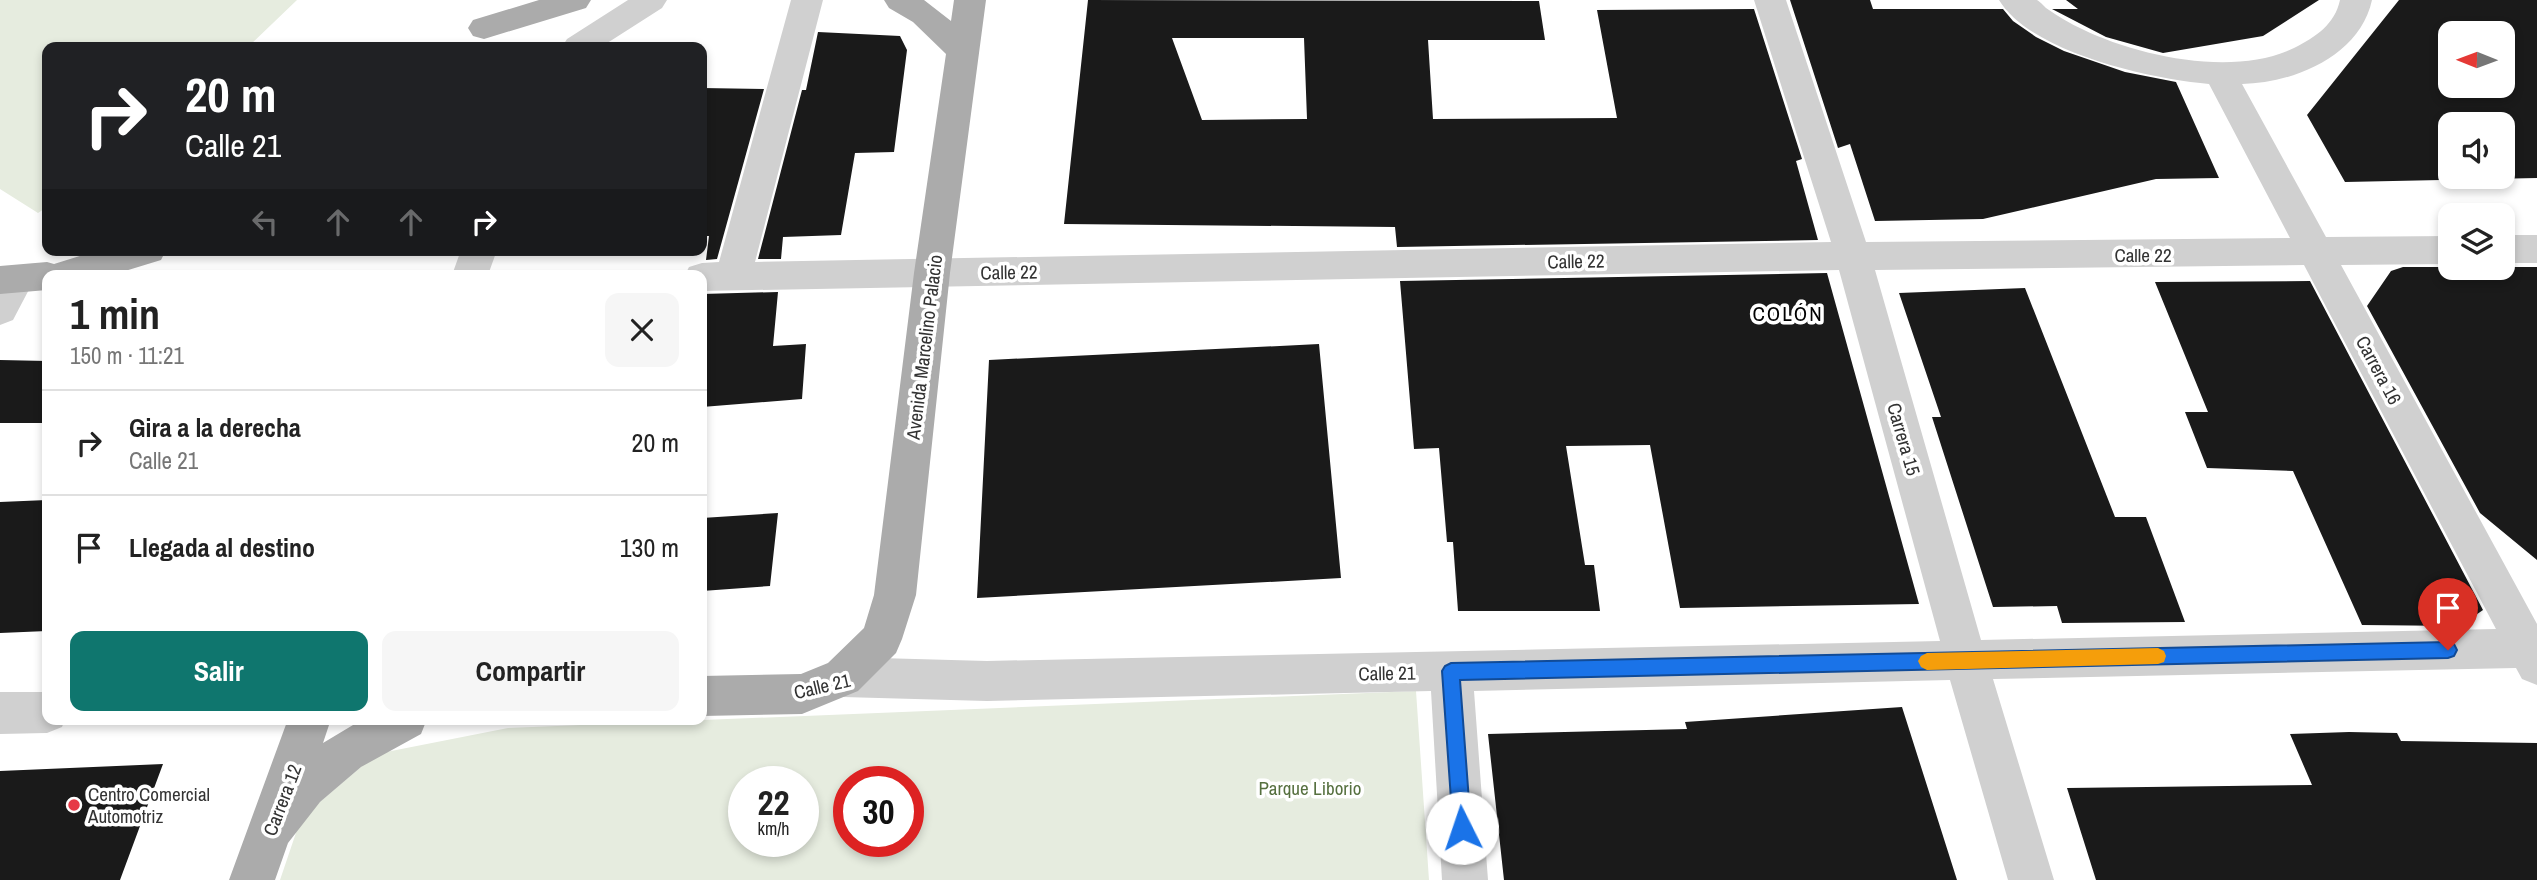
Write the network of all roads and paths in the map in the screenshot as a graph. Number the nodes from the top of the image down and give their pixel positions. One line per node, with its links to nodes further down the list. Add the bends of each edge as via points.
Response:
1 (504, 0): 10 (main road)
2 (575, 0): 10 (main road)
3 (651, 0): 11 (street)
4 (807, 0): 22 (street)
5 (900, 0): 12 (main road, via 924,14)
6 (970, 0): 12 (main road, Avenida Marcelino Palacio)
7 (1770, 0): 19 (street, Carrera 15)
8 (2015, 0): 13 (street, via 2061,32 2111,55 2166,69)
9 (2356, 0): 13 (street, via 2355,13 2328,46 2281,67)
10 (475, 38)
11 (586, 42)
12 (963, 51): 21 (main road, Avenida Marcelino Palacio)
13 (2220, 74): 17 (street, Carrera 16)
14 (2537, 248): 15 (street)
15 (2515, 249)
16 (2438, 250): 17 (street, Calle 22)
17 (2316, 253): 19 (street, Calle 22); 23 (street, Carrera 16)
18 (129, 256): 20 (main road)
19 (1853, 256): 21 (street, Calle 22); 24 (street, Carrera 15)
20 (84, 270)
21 (932, 273): 22 (street, Calle 22); 26 (main road, Avenida Marcelino Palacio, via 895,595 881,639)
22 (717, 277)
23 (2534, 654): 24 (street, Calle 21)
24 (1966, 660): 25 (street, Calle 21); 35 (street, Carrera 15)
25 (1451, 671): 26 (street, Calle 21, via 987,681); 34 (street)
26 (843, 677): 27 (main road, Calle 21, via 802,694)
27 (707, 696)
28 (42, 712): 29 (street)
29 (0, 713)
30 (308, 725): 32 (main road, Carrera 12)
31 (395, 725): 32 (main road, via 346,752 304,787)
32 (269, 831): 33 (main road, Carrera 12)
33 (252, 880)
34 (1465, 880)
35 (2031, 880)

